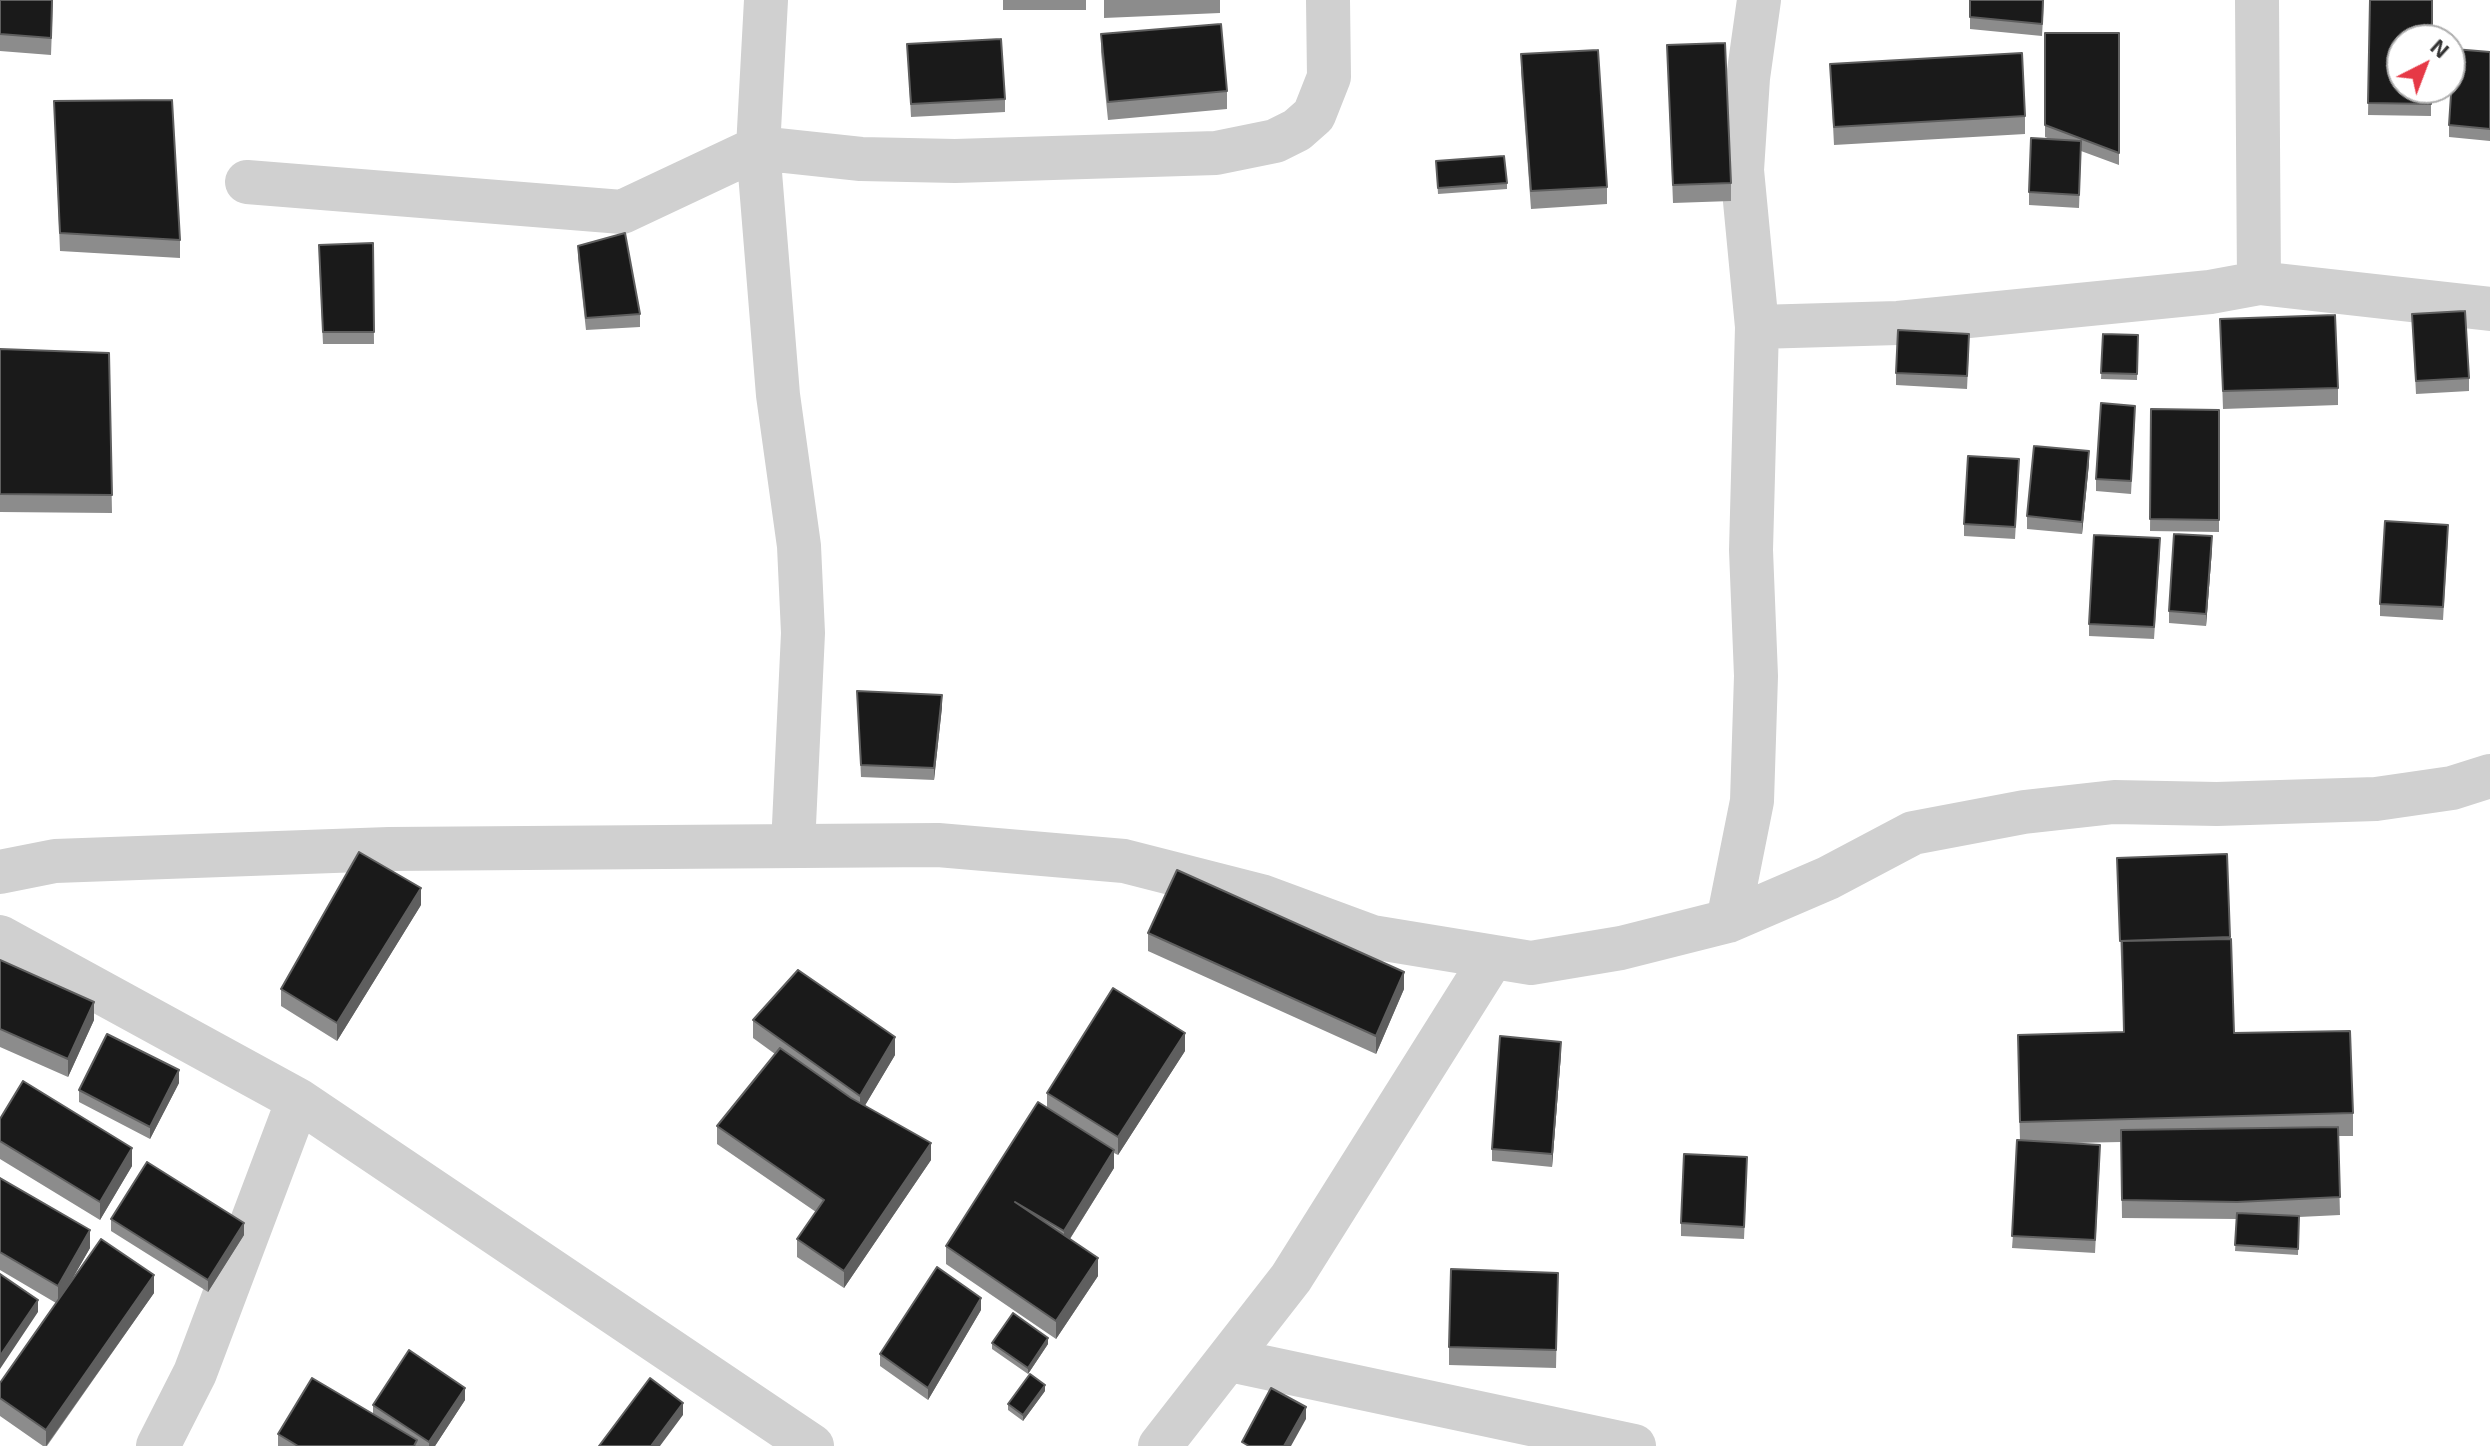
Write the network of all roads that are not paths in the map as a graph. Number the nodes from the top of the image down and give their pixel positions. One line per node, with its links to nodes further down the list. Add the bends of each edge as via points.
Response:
1 (766, 0): 5 (street)
2 (1328, 0): 5 (street, via 1329,77 1314,115 1275,141 1216,153 955,161 861,159)
3 (1759, 0): 9 (street, via 1742,170)
4 (2257, 0): 7 (street)
5 (758, 148): 6 (street, via 622,212); 11 (street, via 775,364 800,561 801,735)
6 (247, 182)
7 (2259, 283): 8 (street); 9 (street, via 1898,323)
8 (2490, 309)
9 (1757, 327): 13 (street, via 1752,801)
10 (2490, 776): 13 (street, via 2452,788 2376,799 2114,802 1982,819 1913,833 1828,878)
11 (793, 846): 12 (street, via 389,849 55,861); 15 (street, via 938,845 1124,861 1261,896 1372,937)
12 (0, 872)
13 (1728, 921): 15 (street, via 1621,948 1531,963)
14 (0, 937): 16 (street)
15 (1492, 958): 17 (street, via 1291,1278)
16 (298, 1100): 18 (street, via 195,1373); 19 (street)
17 (1230, 1360): 20 (street); 21 (street)
18 (158, 1446)
19 (812, 1446)
20 (1160, 1446)
21 (1634, 1446)

